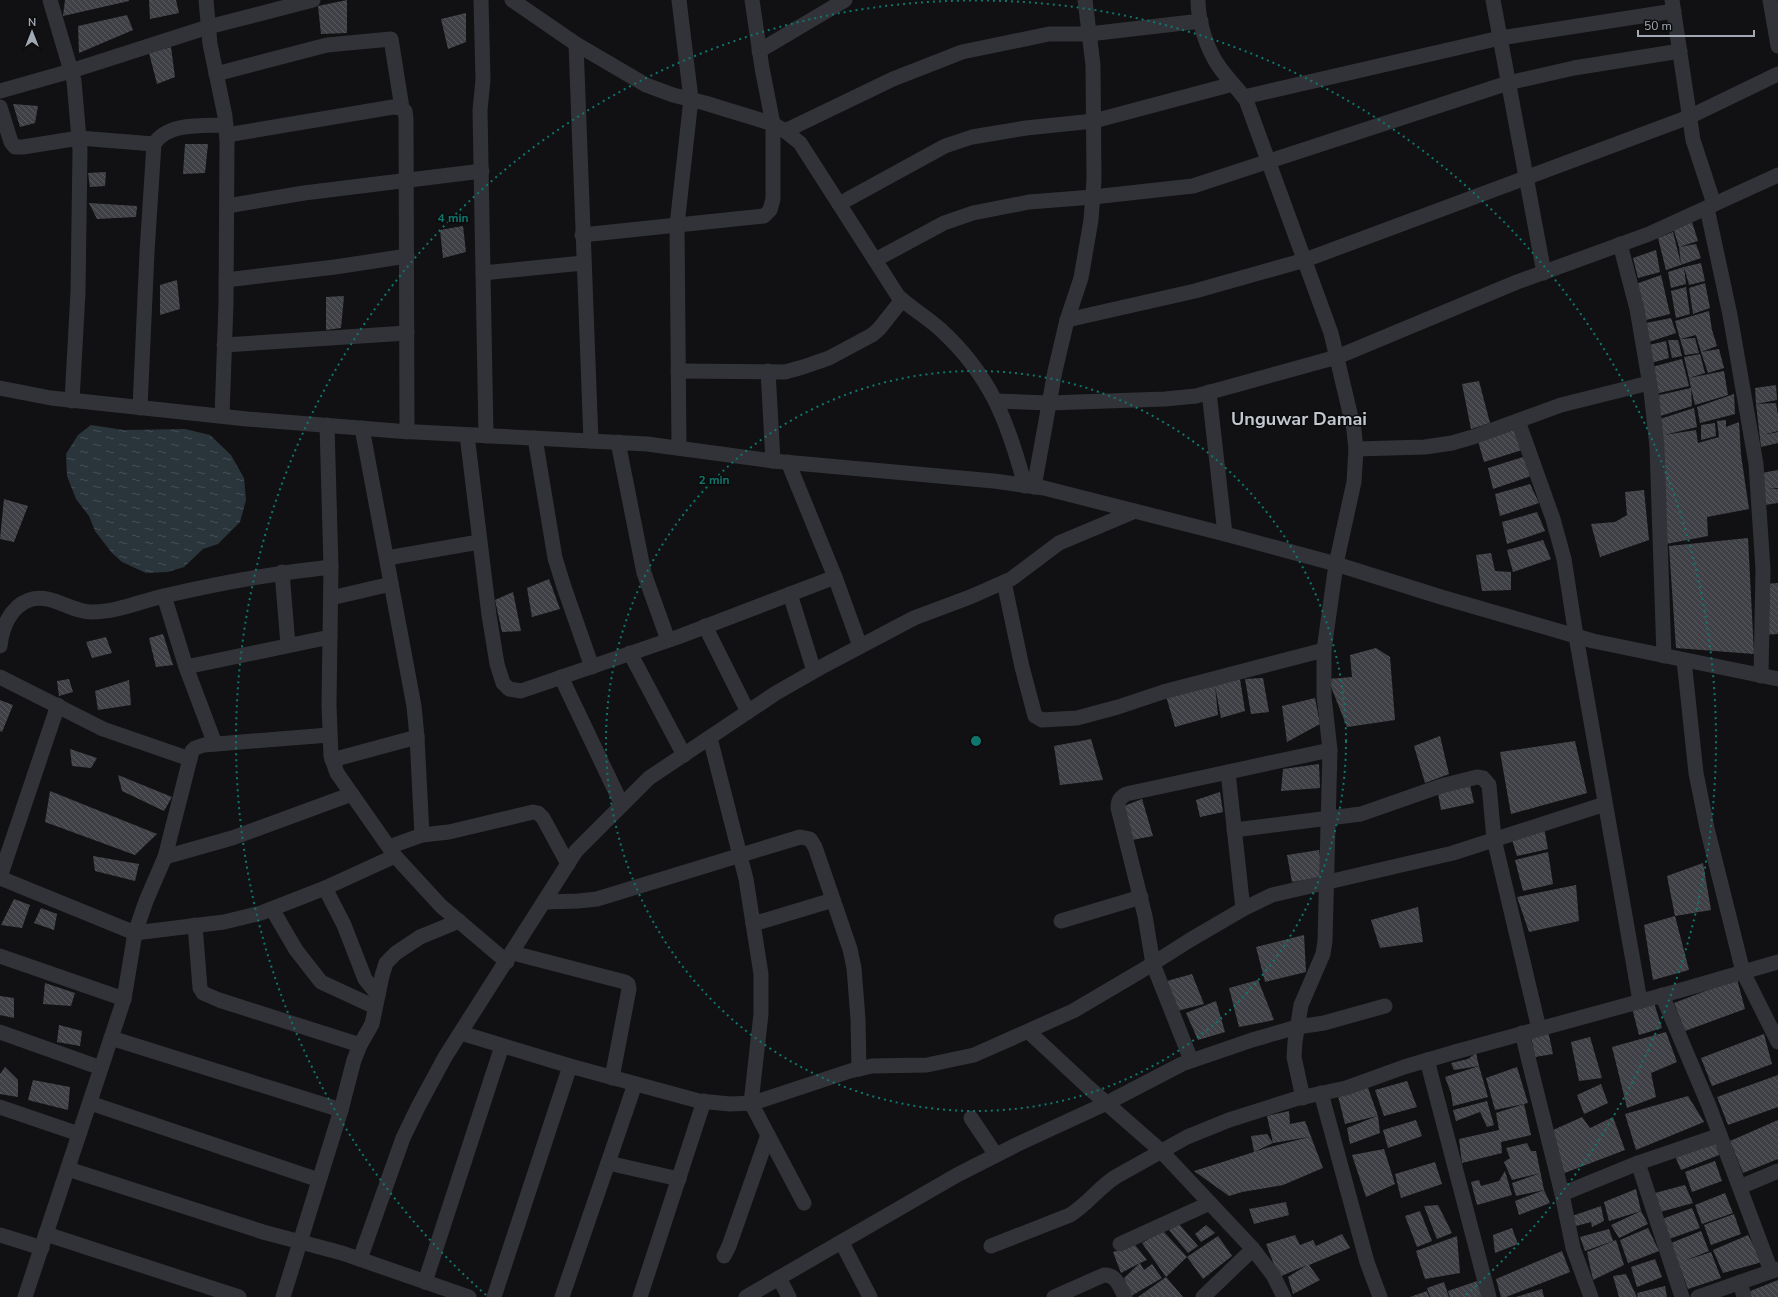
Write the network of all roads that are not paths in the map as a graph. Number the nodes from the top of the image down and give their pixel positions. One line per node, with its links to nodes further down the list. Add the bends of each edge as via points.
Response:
1 (50, 0): 22 (street)
2 (206, 0): 15 (street)
3 (313, 0): 15 (street)
4 (481, 0): 39 (street)
5 (512, 0): 18 (street)
6 (679, 0): 29 (street)
7 (752, 0): 20 (street)
8 (844, 0): 20 (street)
9 (1086, 0): 16 (street)
10 (1198, 0): 14 (street)
11 (1493, 0): 17 (street)
12 (1770, 0): 19 (street)
13 (1673, 6): 17 (street); 21 (street)
14 (1201, 21): 16 (street); 26 (street, via 1212,55)
15 (208, 27): 22 (street); 23 (street)
16 (1089, 34): 33 (street, via 1093,65); 34 (street, via 1049,34 962,52)
17 (1500, 38): 25 (street); 28 (street)
18 (576, 44): 29 (street, via 646,85); 48 (street)
19 (1778, 46)
20 (759, 51): 34 (street)
21 (1680, 51): 25 (street, via 1574,68); 32 (street)
22 (71, 71): 27 (street); 36 (street, via 77,104)
23 (216, 74): 31 (street, via 327,45 391,39); 35 (street)
24 (1778, 74): 32 (street)
25 (1508, 83): 38 (street, via 1356,131); 41 (street)
26 (1233, 84): 28 (street); 33 (street)
27 (0, 91)
28 (1244, 97): 38 (street)
29 (691, 99): 34 (street); 47 (street)
30 (0, 108): 36 (street, via 15,147)
31 (402, 108): 35 (street, via 393,107); 42 (street, via 406,119)
32 (1689, 117): 41 (street); 46 (street)
33 (1094, 121): 43 (street); 44 (street, via 972,137 945,146)
34 (779, 127): 44 (street, via 800,143); 47 (street, via 773,199 770,210 764,216)
35 (226, 130): 37 (street, via 188,127 167,132); 45 (street)
36 (79, 138): 37 (street); 67 (street, via 78,292)
37 (154, 144): 70 (street)
38 (1269, 162): 43 (street, via 1193,186); 52 (street)
39 (482, 171): 42 (street); 54 (street)
40 (1778, 175): 46 (street)
41 (1526, 177): 52 (street); 55 (street)
42 (407, 180): 45 (street, via 304,192); 50 (street)
43 (1093, 197): 51 (street, via 1029,202 973,213 944,223); 58 (street, via 1081,278)
44 (839, 204): 51 (street)
45 (227, 206): 56 (street)
46 (1710, 206): 49 (street, via 1649,234); 112 (street, via 1756,464 1762,569)
47 (677, 225): 48 (street); 62 (street)
48 (582, 235): 53 (street)
49 (1620, 244): 55 (street); 64 (street, via 1637,309)
50 (407, 256): 56 (street); 59 (street)
51 (875, 260): 57 (street)
52 (1305, 260): 58 (street, via 1202,289); 61 (street)
53 (583, 263): 54 (street); 79 (street)
54 (483, 273): 77 (street)
55 (1544, 273): 61 (street)
56 (226, 280): 60 (street)
57 (902, 300): 63 (street, via 880,329 872,335 836,354 803,367 785,372); 68 (street, via 941,330 977,369)
58 (1067, 320): 69 (street)
59 (407, 333): 60 (street); 75 (street)
60 (224, 345): 71 (street)
61 (1337, 357): 66 (street); 82 (street)
62 (678, 371): 63 (street); 81 (street)
63 (768, 371): 83 (street)
64 (1649, 383): 72 (street, via 1561,405); 107 (street, via 1657,447)
65 (0, 388): 67 (street)
66 (1209, 392): 69 (street, via 1165,399); 86 (street)
67 (72, 401): 70 (street)
68 (996, 401): 69 (street); 84 (street)
69 (1049, 403): 84 (street)
70 (140, 408): 71 (street)
71 (222, 416): 73 (street)
72 (1518, 421): 82 (street, via 1452,443 1425,447); 99 (street, via 1553,519 1564,559)
73 (327, 425): 74 (street); 90 (street)
74 (362, 428): 75 (street); 88 (street)
75 (408, 432): 76 (street)
76 (467, 435): 77 (street); 87 (street)
77 (486, 436): 78 (street)
78 (535, 438): 79 (street); 110 (street, via 555,558)
79 (591, 441): 80 (street)
80 (618, 442): 81 (street); 101 (street, via 644,573)
81 (679, 448): 83 (street)
82 (1356, 449): 89 (street, via 1354,482)
83 (780, 462): 84 (street); 92 (street)
84 (1029, 486): 85 (street)
85 (1135, 511): 86 (street); 93 (street, via 1059,543)
86 (1225, 534): 89 (street)
87 (480, 542): 88 (street); 114 (street, via 488,615 503,683 509,689 521,691)
88 (387, 558): 94 (street)
89 (1336, 564): 99 (street); 105 (street)
90 (331, 567): 91 (street); 97 (street)
91 (282, 572): 96 (street); 102 (street)
92 (835, 577): 95 (street); 104 (street)
93 (1004, 582): 104 (street, via 914,618); 105 (street, via 1035,716 1042,720 1077,718 1163,692)
94 (391, 584): 97 (street); 119 (street, via 414,706)
95 (790, 594): 98 (street); 111 (street)
96 (164, 596): 103 (street, via 92,613 50,600 29,600 10,615); 109 (street)
97 (331, 598): 100 (street)
98 (705, 626): 101 (street); 117 (street)
99 (1576, 636): 107 (street); 128 (street)
100 (330, 637): 102 (street); 118 (street)
101 (668, 640): 106 (street)
102 (288, 645): 109 (street)
103 (0, 646)
104 (860, 646): 111 (street)
105 (1324, 650): 122 (street, via 1324,696)
106 (630, 653): 110 (street); 123 (street)
107 (1664, 656): 108 (street)
108 (1684, 660): 112 (street); 155 (street, via 1696,773)
109 (186, 667): 121 (street)
110 (592, 667): 114 (street)
111 (814, 671): 117 (street)
112 (1761, 676): 115 (street)
113 (0, 677): 116 (street)
114 (561, 677): 129 (street)
115 (1778, 679)
116 (58, 706): 124 (street, via 103,729); 138 (street)
117 (748, 712): 120 (street)
118 (329, 735): 121 (street); 125 (street)
119 (417, 737): 125 (street); 132 (street)
120 (710, 738): 123 (street); 135 (street)
121 (215, 744): 124 (street, via 194,748)
122 (1330, 750): 126 (street); 130 (street)
123 (684, 755): 129 (street, via 649,778)
124 (190, 759): 136 (street)
125 (332, 760): 127 (street)
126 (1228, 772): 131 (street); 141 (street, via 1126,794 1120,798 1118,808)
127 (352, 794): 134 (street); 136 (street, via 232,838)
128 (1605, 804): 133 (street); 159 (street)
129 (622, 805): 137 (street, via 576,851)
130 (1328, 819): 131 (street); 133 (street, via 1361,814 1441,786 1477,777 1483,778 1489,785); 139 (street)
131 (1234, 830): 145 (street)
132 (422, 835): 134 (street); 137 (street, via 449,832 527,813 538,813)
133 (1494, 840): 139 (street, via 1453,853); 162 (street)
134 (392, 852): 140 (street); 146 (street)
135 (740, 856): 142 (street, via 800,837 810,839); 143 (street, via 597,899); 148 (street)
136 (165, 857): 150 (street)
137 (568, 864): 143 (street)
138 (0, 877): 150 (street)
139 (1325, 883): 145 (street, via 1272,895); 161 (street, via 1323,954 1301,1006)
140 (325, 888): 144 (street); 158 (street)
141 (1140, 896): 147 (street); 154 (street)
142 (833, 900): 148 (street); 175 (street, via 854,968)
143 (545, 902): 152 (street)
144 (272, 908): 149 (street, via 224,922); 158 (street, via 296,950 321,982)
145 (1243, 909): 154 (street)
146 (459, 921): 152 (street); 158 (street, via 420,937 396,953 386,963)
147 (1061, 921)
148 (753, 924): 182 (street, via 761,974 761,1014)
149 (195, 925): 150 (street); 169 (street, via 200,988 203,993)
150 (135, 933): 157 (street)
151 (0, 956): 157 (street)
152 (510, 957): 165 (street); 176 (street, via 628,984)
153 (1778, 962): 155 (street)
154 (1153, 964): 164 (street, via 1073,1011); 171 (street)
155 (1743, 972): 156 (street); 168 (street)
156 (1662, 996): 159 (street); 189 (street)
157 (124, 999): 167 (street)
158 (377, 1001): 169 (street, via 372,1024)
159 (1640, 1001): 162 (street)
160 (1385, 1006): 161 (street, via 1324,1023)
161 (1297, 1027): 171 (street); 179 (street, via 1294,1057)
162 (1538, 1029): 166 (street)
163 (0, 1032): 174 (street)
164 (1029, 1032): 175 (street, via 974,1055 927,1064 872,1066); 183 (street)
165 (461, 1033): 170 (street); 210 (street, via 403,1138)
166 (1522, 1033): 172 (street); 199 (street)
167 (111, 1038): 174 (street); 185 (street)
168 (1778, 1042)
169 (360, 1045): 185 (street)
170 (502, 1046): 173 (street); 213 (street)
171 (1191, 1060): 183 (street)
172 (1427, 1060): 178 (street, via 1346,1088); 230 (street)
173 (570, 1066): 176 (street); 219 (street)
174 (101, 1068): 181 (street)
175 (859, 1069): 182 (street)
176 (612, 1078): 177 (street)
177 (635, 1084): 180 (street); 192 (street)
178 (1321, 1093): 179 (street); 229 (street, via 1367,1262)
179 (1303, 1098): 190 (street, via 1229,1120)
180 (704, 1101): 182 (street); 196 (street)
181 (90, 1103): 187 (street); 197 (street)
182 (751, 1103): 188 (street)
183 (1107, 1103): 190 (street); 191 (street)
184 (0, 1107): 187 (street)
185 (340, 1110): 197 (street)
186 (971, 1118): 191 (street)
187 (80, 1134): 194 (street)
188 (768, 1135): 200 (street); 209 (street)
189 (1720, 1135): 193 (street); 198 (street)
190 (1161, 1151): 201 (street); 207 (street, via 1106,1182 1070,1215)
191 (996, 1155): 205 (street, via 917,1197)
192 (608, 1163): 196 (street); 220 (street)
193 (1638, 1164): 199 (street); 232 (street)
194 (68, 1169): 203 (street); 204 (street)
195 (1778, 1171): 198 (street)
196 (679, 1179): 221 (street)
197 (319, 1180): 204 (street)
198 (1740, 1187): 211 (street)
199 (1562, 1194): 231 (street, via 1574,1248)
200 (804, 1203)
201 (1210, 1203): 206 (street); 208 (street)
202 (0, 1235): 203 (street)
203 (44, 1241): 215 (street); 216 (street)
204 (300, 1242): 210 (street); 217 (street)
205 (842, 1242): 212 (street); 224 (street)
206 (1120, 1244)
207 (991, 1246)
208 (1252, 1249): 227 (street); 228 (street, via 1273,1276)
209 (724, 1256)
210 (360, 1259): 213 (street)
211 (1775, 1270): 214 (street)
212 (779, 1278): 222 (street); 223 (street)
213 (425, 1282): 218 (street)
214 (1740, 1282): 233 (street); 234 (street)
215 (28, 1296)
216 (239, 1297)
217 (283, 1297)
218 (469, 1297)
219 (494, 1297)
220 (562, 1297)
221 (640, 1297)
222 (746, 1297)
223 (789, 1297)
224 (870, 1297)
225 (1054, 1297): 226 (street, via 1110,1275)
226 (1125, 1297)
227 (1202, 1297)
228 (1284, 1297)
229 (1380, 1297)
230 (1489, 1297)
231 (1591, 1297)
232 (1682, 1297)
233 (1698, 1297)
234 (1744, 1297)

